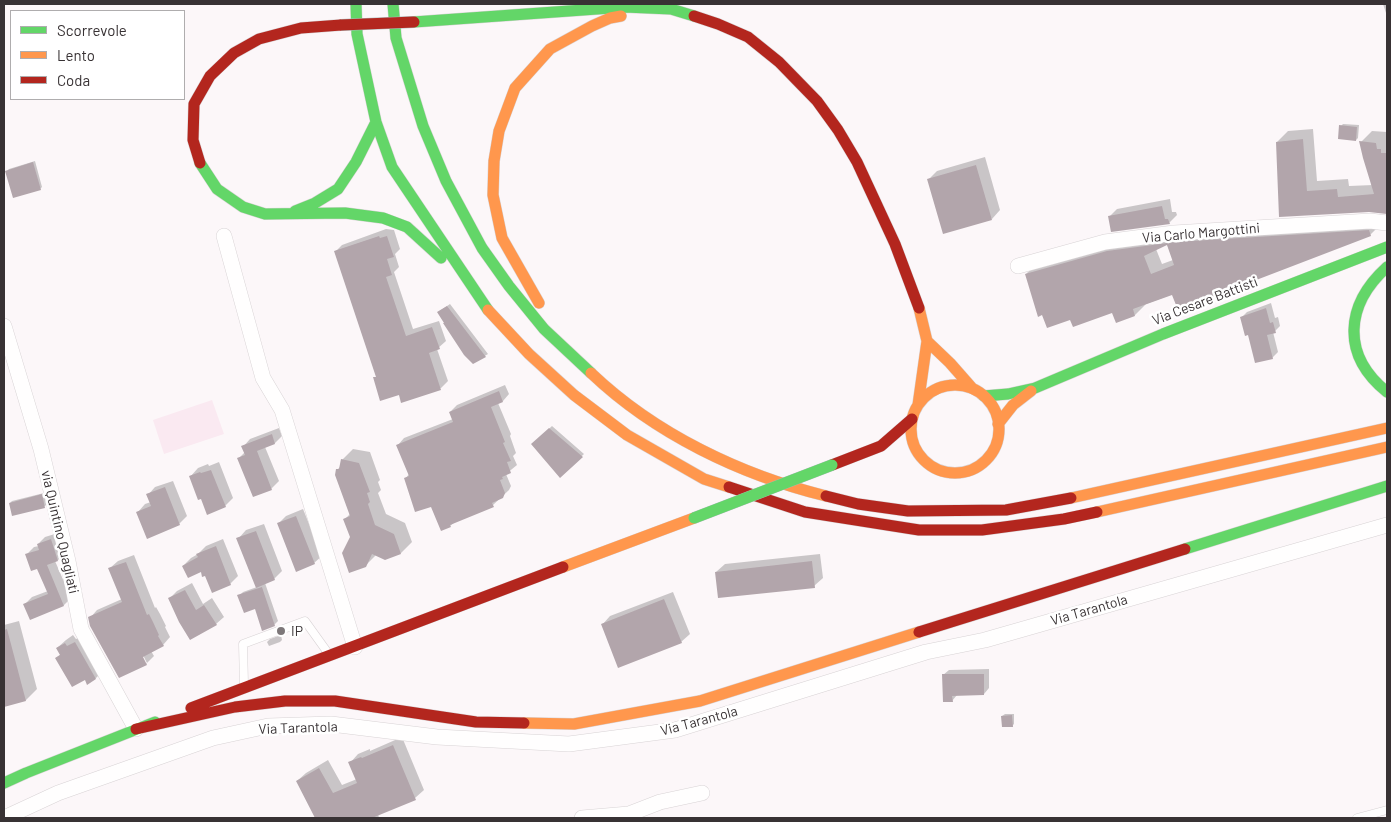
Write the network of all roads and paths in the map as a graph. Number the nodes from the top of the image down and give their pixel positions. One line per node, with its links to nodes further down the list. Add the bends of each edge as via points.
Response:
1 (356, 4): 5 (main road, via 357,34)
2 (393, 4): 26 (main road, via 396,38 442,172 482,248 509,286 544,329 605,387 658,426)
3 (646, 4): 4 (main road)
4 (660, 8): 6 (main road, bridge, via 625,7 301,28 259,39 234,53 210,76 194,104 193,140 201,165 217,189 243,207 265,214); 13 (main road, via 610,18 550,49 515,88 502,122 494,161 494,195 502,238); 15 (main road, via 718,24 748,37 779,62 817,101 848,146 879,209 921,314)
5 (376, 122): 6 (main road, via 338,189); 12 (main road, via 392,167)
6 (288, 214): 12 (main road, via 345,213 383,218 407,228)
7 (1387, 223): 10 (street, Via Carlo Margottini, via 1370,221 1174,233 1105,242)
8 (224, 236): 29 (street, via 263,378 282,410)
9 (1387, 247): 17 (main road, Via Cesare Battisti, via 1162,334)
10 (1018, 266)
11 (1387, 267): 18 (main road, via 1363,293 1354,316 1354,340 1361,362 1373,380)
12 (476, 293): 25 (main road, via 529,354 627,435 704,479 805,512 919,530 982,530 1064,519)
13 (546, 310)
14 (4, 326): 32 (street, via Quintino Quagliati, via 41,449 81,629)
15 (927, 341): 16 (main road); 20 (main road)
16 (972, 388): 19 (main road); 20 (main road, via 942,387 928,394)
17 (1035, 388): 19 (main road, Via Cesare Battisti); 23 (main road, Via Cesare Battisti, via 1013,405)
18 (1387, 392)
19 (984, 396): 23 (main road, via 994,409)
20 (918, 405): 21 (main road)
21 (912, 419): 23 (main road, via 914,453 942,471 956,473 970,470 992,452 998,439); 29 (main road, bridge, via 886,447)
22 (676, 423): 26 (main road)
23 (998, 424)
24 (1387, 428): 26 (main road, via 1006,510 908,511 858,504 798,489)
25 (1387, 447)
26 (722, 460)
27 (1387, 486): 32 (main road, via 700,700 574,724 476,722 335,701 285,701 235,707)
28 (1387, 525): 36 (street, Via Tarantola, via 985,640 926,652 674,730 569,744 437,737 331,724 268,726 213,738 58,794)
29 (355, 647): 30 (main road)
30 (329, 656): 31 (main road); 31 (lane, via 306,621 243,644)
31 (244, 688): 32 (main road)
32 (136, 729): 33 (main road)
33 (4, 784)
34 (702, 793): 37 (street, via 660,802 629,814)
35 (1387, 810): 38 (lane)
36 (4, 818)
37 (582, 818)
38 (1357, 818)

